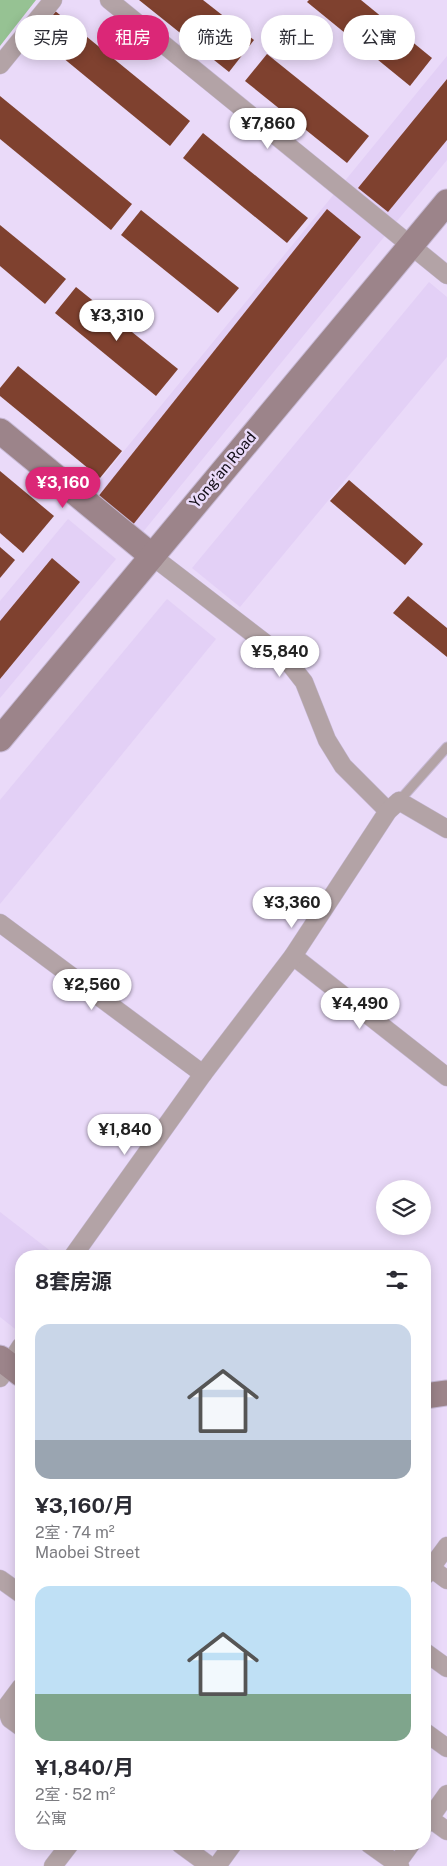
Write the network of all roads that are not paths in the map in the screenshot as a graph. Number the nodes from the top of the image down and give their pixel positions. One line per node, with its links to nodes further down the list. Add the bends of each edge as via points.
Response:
1 (53, 0): 3 (street)
2 (109, 0): 5 (street)
3 (0, 65)
4 (447, 202): 5 (street, Yong'an Road)
5 (411, 245): 6 (street); 8 (street, Yong'an Road)
6 (447, 275)
7 (0, 431): 8 (street)
8 (152, 556): 9 (street, Yong'an Road); 11 (street, via 286,659 304,682 327,740 343,766)
9 (0, 739)
10 (447, 747): 11 (lane)
11 (394, 806): 12 (street); 14 (street)
12 (447, 829)
13 (0, 923): 15 (street)
14 (293, 956): 15 (street); 16 (street)
15 (203, 1074): 17 (street)
16 (447, 1077)
17 (77, 1250)
18 (447, 1392): 19 (street)
19 (431, 1395)
20 (447, 1546): 21 (street)
21 (431, 1568)
22 (431, 1573): 24 (street)
23 (0, 1579): 25 (street)
24 (447, 1580)
25 (15, 1590)
26 (431, 1656): 27 (street)
27 (447, 1668)
28 (15, 1695): 29 (street, via 6,1707 10,1719)
29 (15, 1723)
30 (431, 1736): 31 (street)
31 (447, 1748)
32 (447, 1794): 33 (street)
33 (431, 1815)
34 (431, 1822): 35 (street)
35 (447, 1831)
36 (65, 1850): 42 (street)
37 (188, 1850): 43 (street)
38 (229, 1850): 44 (street)
39 (378, 1850): 41 (street)
40 (408, 1850): 41 (street)
41 (398, 1865)
42 (53, 1866)
43 (210, 1866)
44 (217, 1866)

